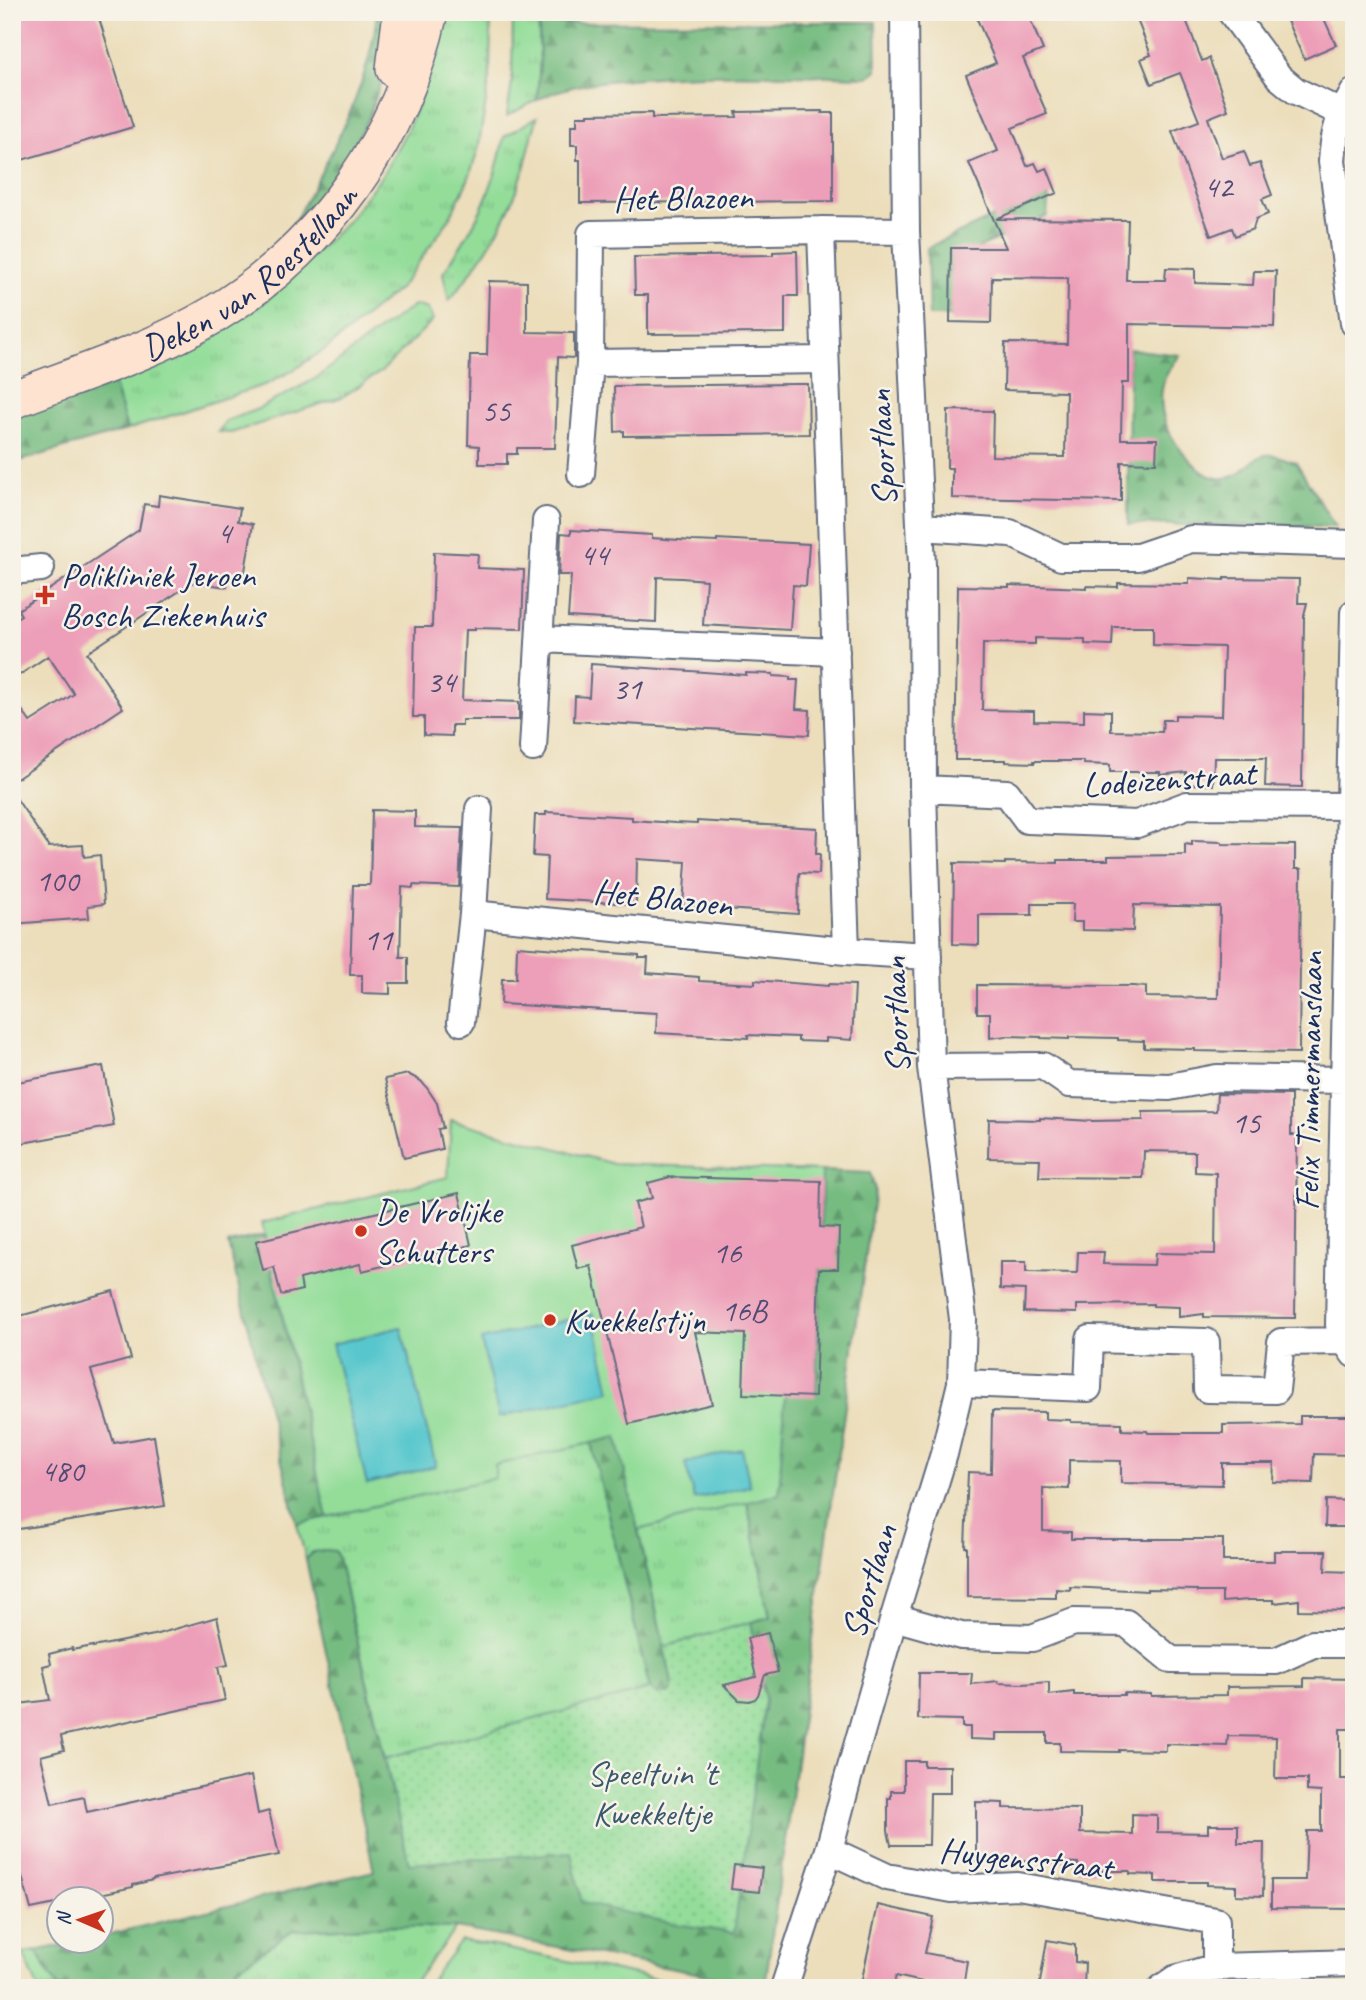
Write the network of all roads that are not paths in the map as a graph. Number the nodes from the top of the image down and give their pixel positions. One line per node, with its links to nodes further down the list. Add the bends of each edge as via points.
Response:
1 (402, 12): 6 (main road, Deken van Roestellaan, via 392,91)
2 (429, 12): 6 (main road, Deken van Roestellaan, via 404,95)
3 (904, 12): 8 (street, Sportlaan)
4 (1231, 12): 5 (street, via 1279,77 1296,91)
5 (1348, 102): 9 (street, via 1334,136 1332,161)
6 (379, 141): 13 (main road, Deken van Roestellaan, via 322,224 256,286 173,336)
7 (821, 230): 8 (street, Het Blazoen); 11 (street); 12 (street, Het Blazoen, via 591,234)
8 (906, 231): 16 (street, Sportlaan)
9 (1352, 285): 10 (street)
10 (1354, 323)
11 (825, 360): 12 (street); 22 (street)
12 (590, 363): 14 (street, Het Blazoen)
13 (12, 400)
14 (580, 474)
15 (546, 520): 21 (street)
16 (920, 527): 17 (street, via 1010,533 1061,557 1138,557 1191,539); 24 (street, Sportlaan)
17 (1354, 544)
18 (41, 568): 19 (street)
19 (12, 571)
20 (1354, 613): 25 (street, Felix Timmermanslaan)
21 (540, 639): 22 (street); 23 (street)
22 (836, 652): 28 (street)
23 (533, 748)
24 (923, 789): 25 (street, Lodeizenstraat, via 1007,793 1027,820 1136,824 1187,805); 29 (street, Sportlaan)
25 (1352, 806): 32 (street, Felix Timmermanslaan)
26 (479, 809): 27 (street)
27 (473, 914): 28 (street, Het Blazoen); 30 (street)
28 (846, 951): 29 (street, Het Blazoen)
29 (928, 956): 31 (street, Sportlaan)
30 (461, 1022)
31 (931, 1067): 32 (street, via 1043,1066 1069,1084 1169,1087 1217,1078); 34 (street, Sportlaan, via 963,1319)
32 (1345, 1080): 33 (street, Felix Timmermanslaan, via 1339,1325)
33 (1349, 1348): 34 (street, via 1280,1342 1276,1390 1207,1389 1206,1342 1090,1339 1088,1388)
34 (961, 1383): 35 (street, Sportlaan)
35 (894, 1617): 36 (street, via 961,1636 1032,1638 1074,1622 1126,1623 1171,1660 1276,1661 1313,1644); 37 (street, Sportlaan)
36 (1354, 1644)
37 (829, 1850): 39 (street, Huygensstraat, via 887,1877 913,1882 952,1889 1018,1886 1216,1921); 42 (street, Sportlaan)
38 (1354, 1963): 40 (street)
39 (1216, 1967): 40 (street); 41 (street)
40 (1308, 1976)
41 (1170, 1985)
42 (784, 1988)

